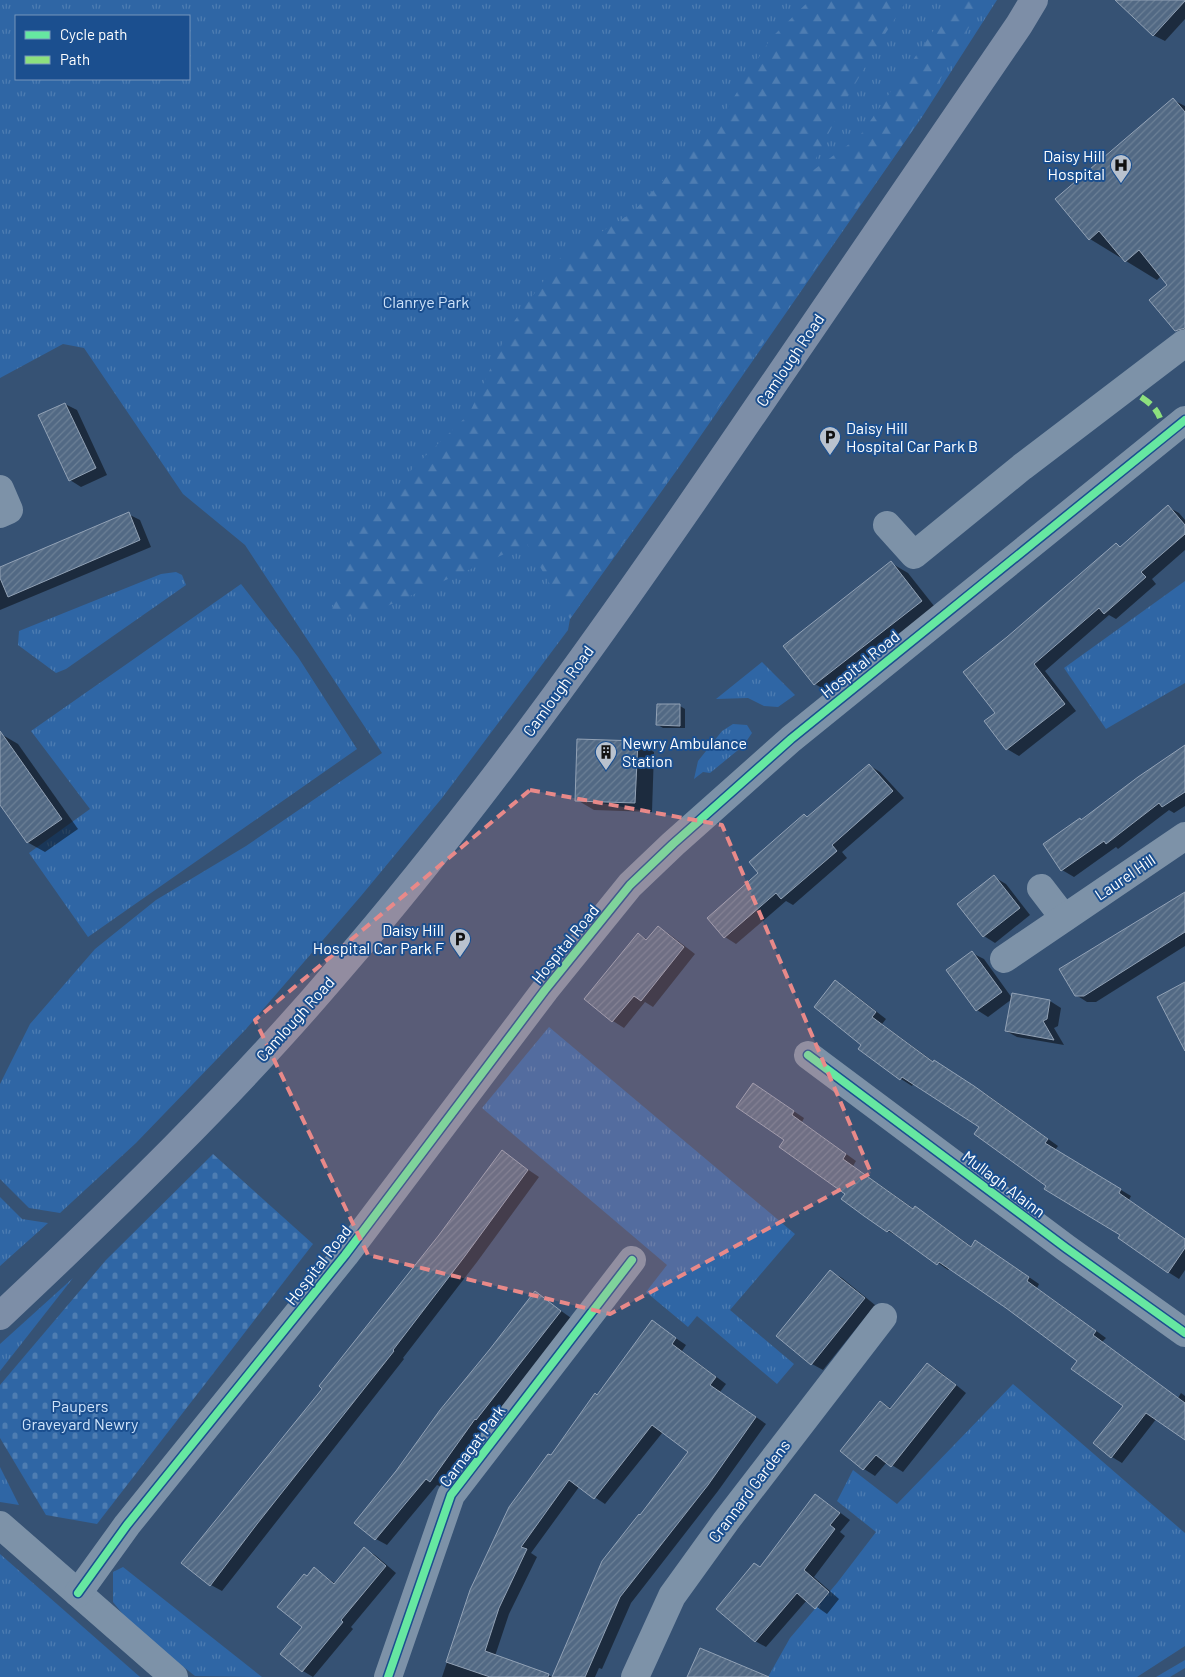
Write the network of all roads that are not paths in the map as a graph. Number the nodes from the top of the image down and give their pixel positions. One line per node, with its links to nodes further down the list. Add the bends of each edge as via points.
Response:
1 (1034, 0): 13 (main road, Camlough Road, via 663,545 534,726 422,869 336,974 219,1104)
2 (1185, 343): 6 (street, via 1022,467 914,555)
3 (1185, 420): 17 (street, Hospital Road, via 790,739 630,886 550,982 345,1255 127,1525)
4 (0, 489): 5 (street, via 9,510)
5 (0, 514)
6 (887, 525)
7 (1185, 836): 9 (street, Laurel Hill)
8 (1041, 888): 9 (street)
9 (1064, 918): 10 (street, Laurel Hill)
10 (1004, 959)
11 (808, 1055): 15 (street, Mullagh Alainn)
12 (632, 1260): 19 (street, Carnagat Park, via 451,1495)
13 (0, 1316)
14 (883, 1318): 20 (street, Crannard Gardens, via 672,1596)
15 (1185, 1333)
16 (0, 1526): 17 (street)
17 (78, 1593): 18 (street)
18 (174, 1677)
19 (388, 1677)
20 (635, 1677)

